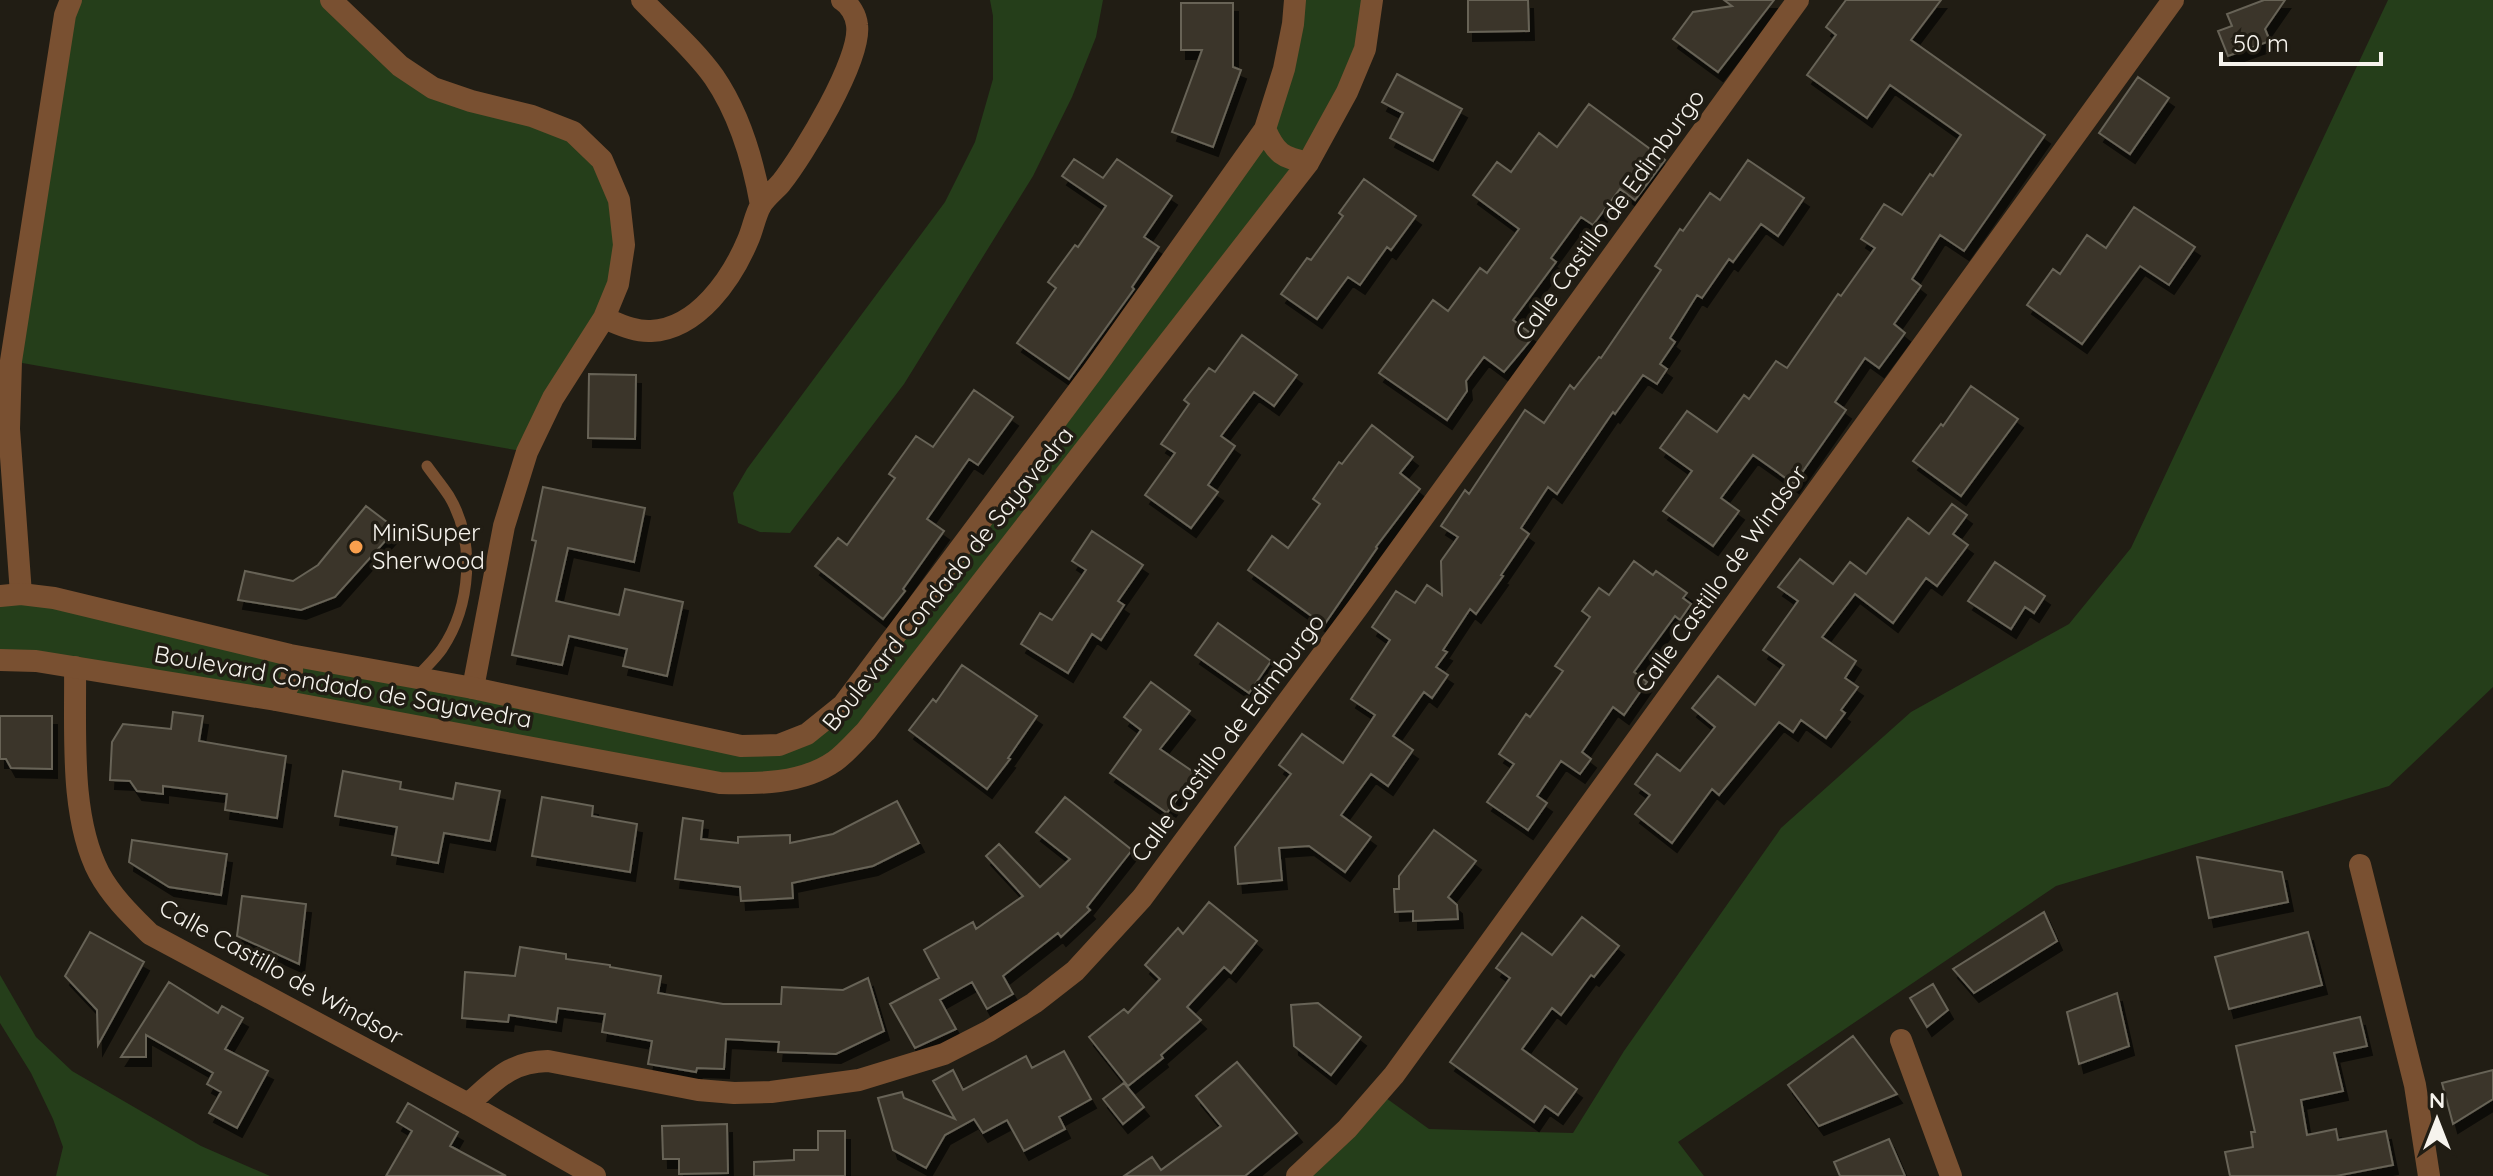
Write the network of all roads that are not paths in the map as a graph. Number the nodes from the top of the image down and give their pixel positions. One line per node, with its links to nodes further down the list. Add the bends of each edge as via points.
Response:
1 (71, 0): 15 (street)
2 (331, 0): 10 (street)
3 (344, 0): 10 (street)
4 (642, 0): 13 (street, via 714,78 745,141)
5 (842, 0): 13 (street, via 850,5 857,25 855,47 798,159)
6 (1295, 0): 11 (street, Boulevard Condado de Sayavedra, via 1284,69)
7 (1372, 0): 12 (street, Boulevard Condado de Sayavedra, via 1365,49)
8 (1798, 0): 26 (street, Calle Castillo de Edimburgo, via 1152,886 1075,971 1034,1003 944,1054 859,1080 734,1093 528,1061 509,1068)
9 (2173, 0): 28 (street, Calle Castillo de Windsor, via 1394,1075)
10 (355, 23): 14 (street, via 400,66 433,88 573,132 602,160 619,200 624,245 618,284)
11 (1265, 129): 12 (street, via 1274,149); 22 (street, Boulevard Condado de Sayavedra, via 1093,371 843,705 807,734 779,745 741,746)
12 (1308, 163): 23 (street, Boulevard Condado de Sayavedra, via 866,731 834,762 761,785 720,783)
13 (761, 205): 14 (street, via 725,283 690,317 650,331)
14 (604, 318): 22 (street, via 553,398 527,452 504,526)
15 (5, 360): 17 (street)
16 (427, 466): 21 (lane, via 450,498 463,535 467,574 459,613 442,649)
17 (10, 595): 18 (street, Boulevard Condado de Sayavedra, via 54,598)
18 (290, 655): 21 (street, Boulevard Condado de Sayavedra); 23 (street, via 292,682)
19 (0, 660): 20 (street, Boulevard Condado de Sayavedra)
20 (75, 667): 23 (street, Boulevard Condado de Sayavedra); 26 (street, Calle Castillo de Windsor, via 83,829 98,872 122,907 150,934)
21 (416, 678): 22 (street, Boulevard Condado de Sayavedra)
22 (473, 688)
23 (276, 700)
24 (2360, 865): 30 (street, via 2415,1085)
25 (1901, 1040): 29 (street)
26 (468, 1104): 27 (street, Calle Castillo de Windsor)
27 (595, 1176)
28 (1297, 1176)
29 (1951, 1176)
30 (2429, 1176)

